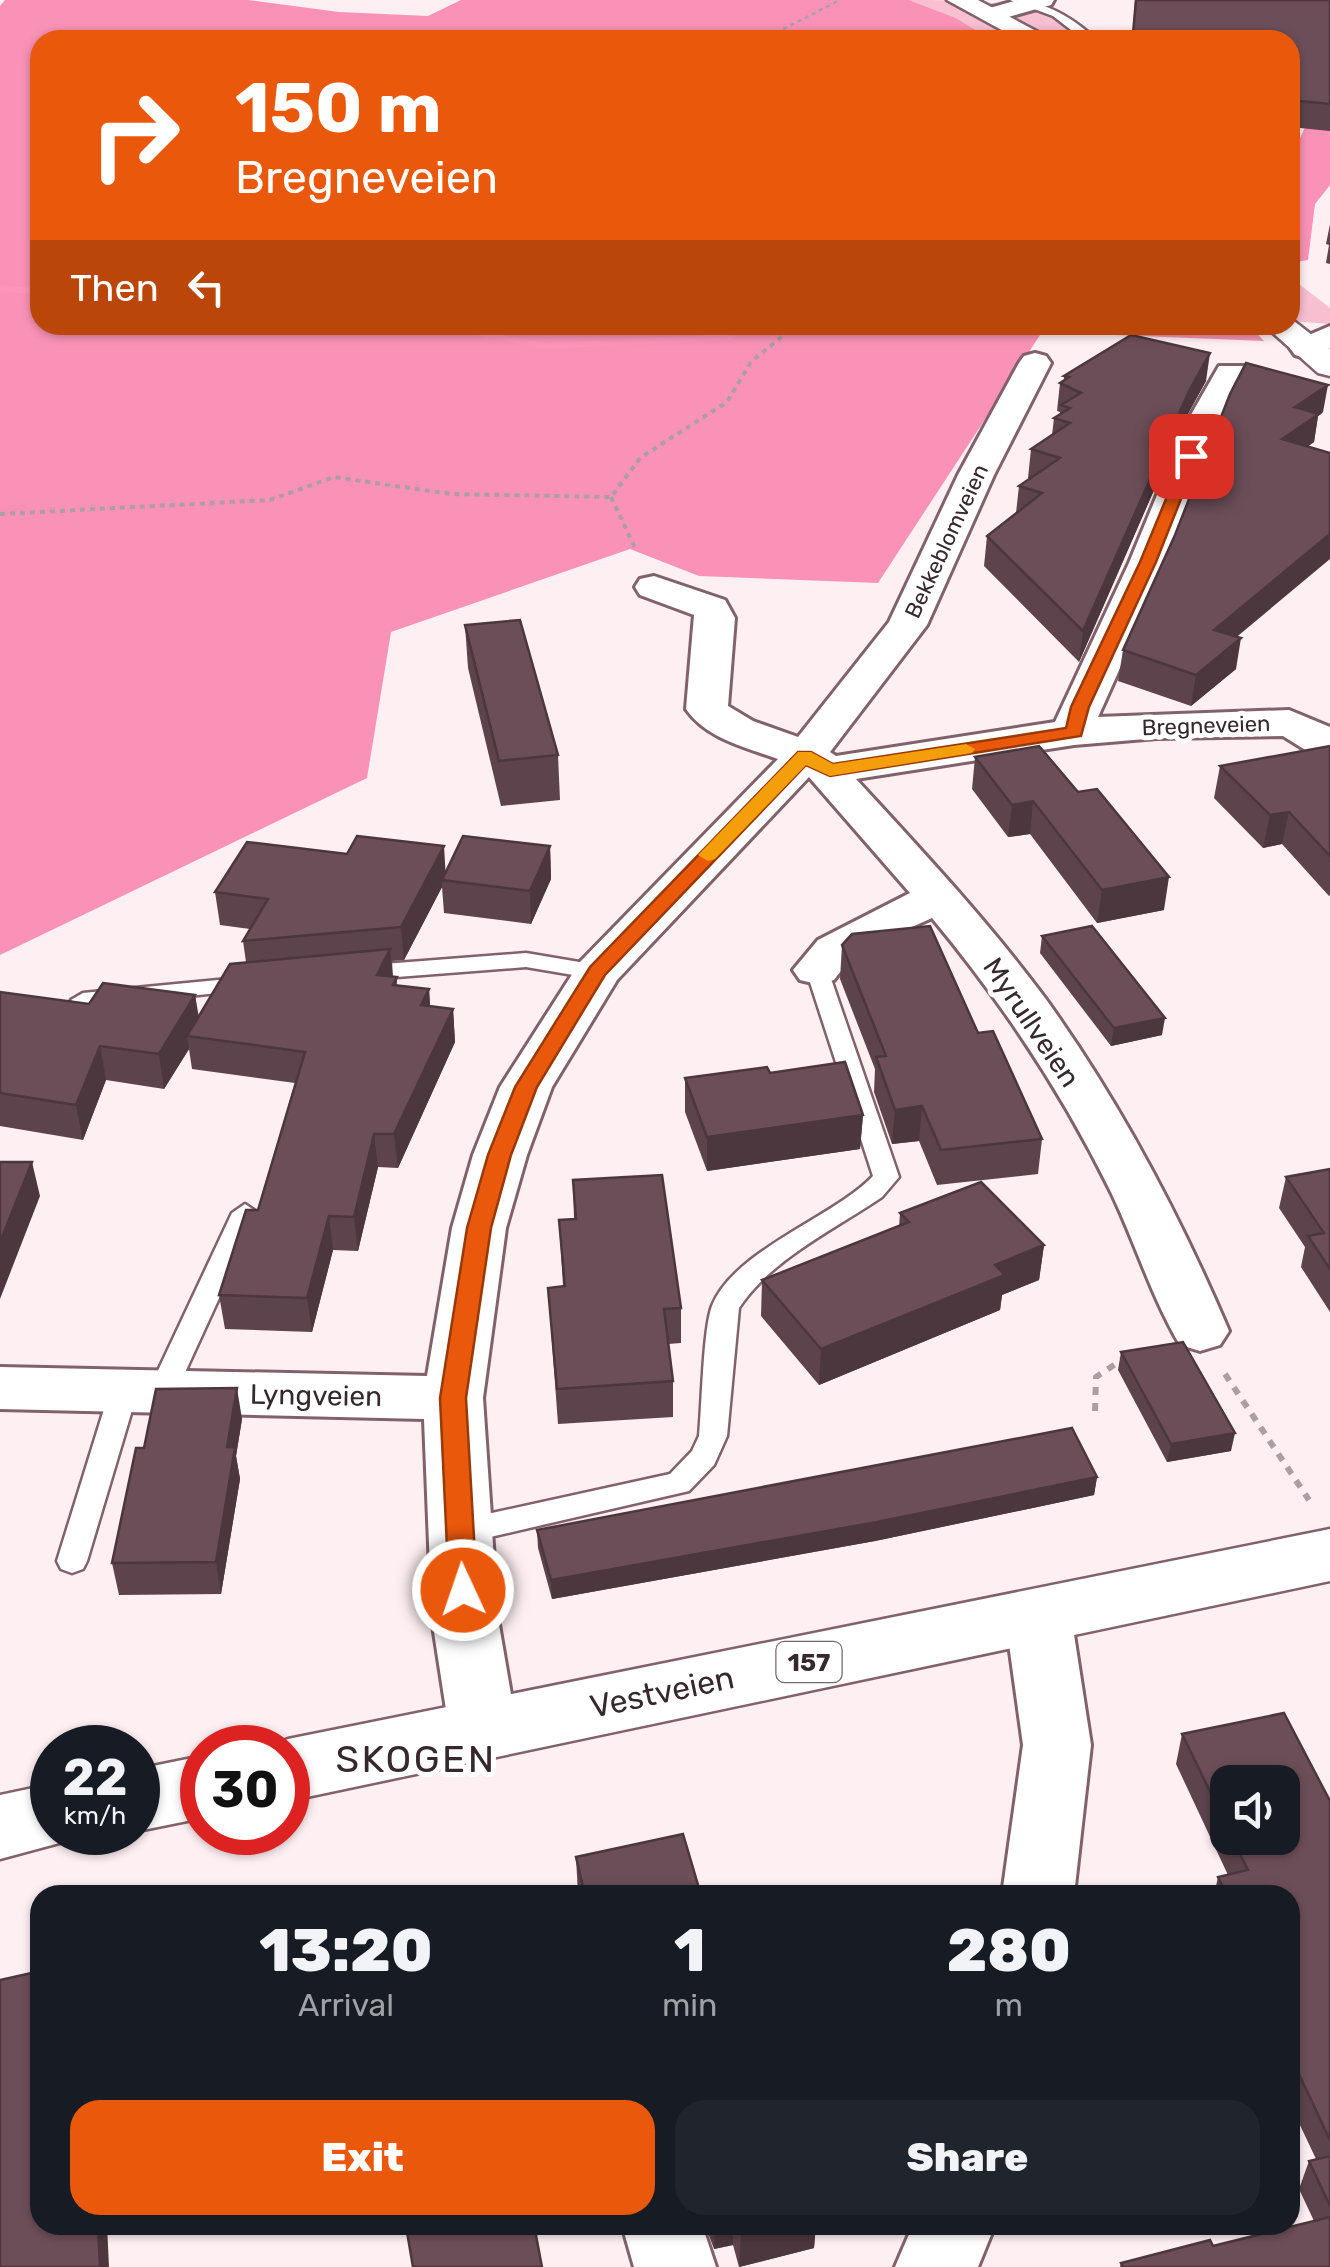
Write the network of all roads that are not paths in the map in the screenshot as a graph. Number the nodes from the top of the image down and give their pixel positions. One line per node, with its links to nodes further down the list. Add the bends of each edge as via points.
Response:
1 (959, 0): 2 (main road)
2 (1020, 5): 3 (main road); 4 (lane, via 1057,14)
3 (1034, 30)
4 (1078, 30)
5 (1300, 316): 7 (main road)
6 (1300, 334): 7 (main road)
7 (1326, 346)
8 (1036, 363): 13 (street, Bekkeblomveien, via 908,624)
9 (1232, 373): 11 (street, via 1205,420)
10 (654, 587): 13 (street, via 711,608 707,709 730,729)
11 (1074, 732): 12 (street, Bregneveien, via 1278,722); 13 (street, Bregneveien)
12 (1330, 747)
13 (817, 763): 14 (street, Myrullveien); 16 (street, Bekkeblomveien)
14 (939, 897): 15 (street, via 846,943 822,958); 21 (street, Myrullveien, via 1060,1056 1132,1183)
15 (817, 970): 26 (lane, via 886,1177 729,1298 713,1436 704,1457 679,1483)
16 (597, 972): 17 (lane, via 526,960); 24 (street, Bekkeblomveien, via 526,1087 500,1155 479,1228)
17 (340, 975)
18 (282, 980): 19 (lane)
19 (83, 1000)
20 (245, 1213): 23 (lane)
21 (1200, 1331)
22 (0, 1388): 23 (street, Lyngveien)
23 (143, 1391): 24 (street, Lyngveien); 27 (lane)
24 (453, 1398): 26 (street, Bekkeblomveien)
25 (1320, 1529): 28 (main road, Vestveien / 157)
26 (460, 1532): 29 (street, Bekkeblomveien, via 465,1619)
27 (72, 1562)
28 (1038, 1615): 29 (main road, Vestveien / 157); 33 (street, via 1057,1745)
29 (483, 1728): 30 (main road, Vestveien / 157)
30 (310, 1765)
31 (30, 1821): 32 (main road)
32 (0, 1827)
33 (1039, 1885)
34 (950, 2235): 35 (street)
35 (936, 2267)

